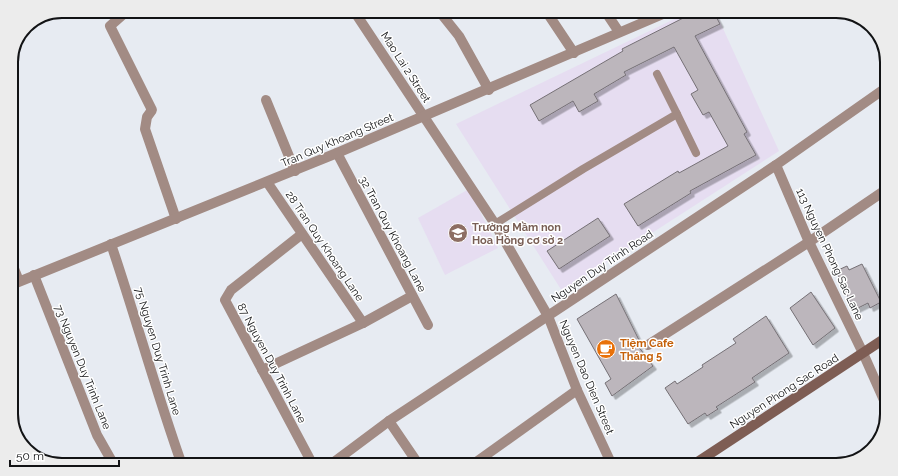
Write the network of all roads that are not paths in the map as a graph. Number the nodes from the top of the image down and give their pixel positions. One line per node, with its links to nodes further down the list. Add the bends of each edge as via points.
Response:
1 (119, 18): 21 (street, via 110,26 152,110 147,117 145,129)
2 (359, 18): 14 (street, Mao Lai 2 Street)
3 (445, 18): 10 (street, via 459,36)
4 (551, 18): 8 (street)
5 (610, 18): 7 (street)
6 (653, 18): 7 (street, Tran Quy Khoang Street)
7 (619, 32): 8 (street, Tran Quy Khoang Street)
8 (574, 53): 10 (street, Tran Quy Khoang Street)
9 (657, 74): 13 (lane)
10 (489, 90): 14 (street, Tran Quy Khoang Street)
11 (880, 92): 17 (street, Nguyen Duy Trinh Road)
12 (266, 100): 18 (street)
13 (677, 114): 16 (lane); 22 (lane)
14 (424, 117): 15 (street, Tran Quy Khoang Street); 22 (street, Nguyen Dao Dien Street)
15 (337, 153): 18 (street, Tran Quy Khoang Street); 28 (street, 32 Tran Quy Khoang Lane)
16 (696, 153)
17 (776, 164): 24 (street, 113 Nguyen Phong Sac Lane); 29 (street, Nguyen Duy Trinh Road)
18 (295, 171): 19 (street, Tran Quy Khoang Street)
19 (267, 182): 21 (street, Tran Quy Khoang Street); 23 (street, 28 Tran Quy Khoang Lane)
20 (880, 194): 24 (street)
21 (176, 219): 25 (street, Tran Quy Khoang Street)
22 (495, 224): 29 (street, Nguyen Dao Dien Street)
23 (302, 234): 30 (street, 28 Tran Quy Khoang Lane); 35 (street, 87 Nguyen Duy Trinh Lane, via 231,290 225,300)
24 (809, 242): 33 (street); 34 (street, 113 Nguyen Phong Sac Lane)
25 (111, 244): 26 (street, Tran Quy Khoang Street); 40 (street, 75 Nguyen Duy Trinh Lane)
26 (34, 275): 27 (street, Tran Quy Khoang Street); 39 (street, 73 Nguyen Duy Trinh Lane, via 97,435)
27 (18, 282)
28 (412, 296): 30 (street); 31 (street, 32 Tran Quy Khoang Lane)
29 (548, 316): 36 (street, Nguyen Dao Dien Street); 38 (street, Nguyen Duy Trinh Road)
30 (363, 323): 35 (street)
31 (428, 325)
32 (880, 342): 34 (main road, Nguyen Phong Sac Road)
33 (648, 346)
34 (863, 353): 37 (street, 113 Nguyen Phong Sac Lane); 46 (main road, Nguyen Phong Sac Road)
35 (262, 370): 41 (street, 87 Nguyen Duy Trinh Lane)
36 (577, 390): 44 (street); 45 (street, Nguyen Dao Dien Street)
37 (880, 391)
38 (389, 422): 42 (street, Nguyen Duy Trinh Road); 43 (street)
39 (110, 458)
40 (180, 458)
41 (309, 458)
42 (340, 458)
43 (414, 458)
44 (482, 458)
45 (609, 458)
46 (704, 458)

